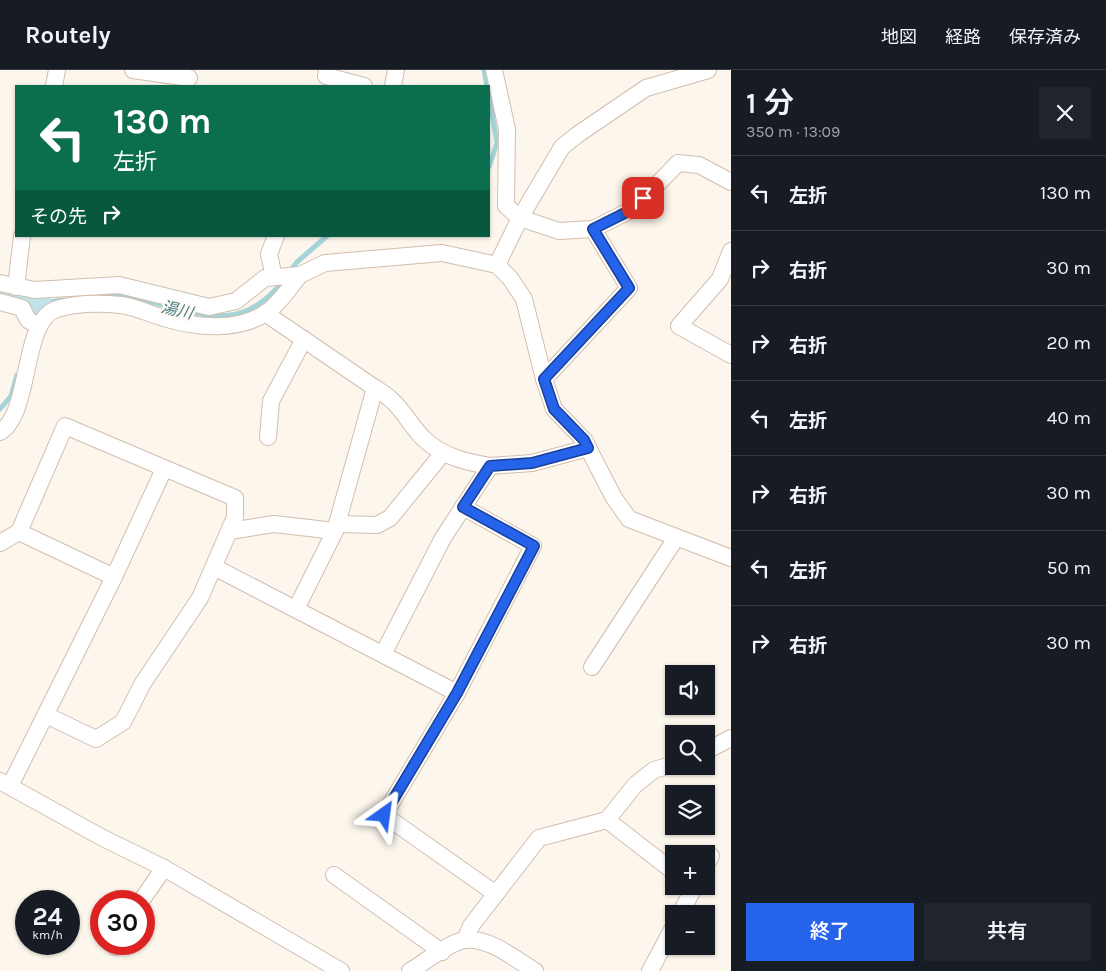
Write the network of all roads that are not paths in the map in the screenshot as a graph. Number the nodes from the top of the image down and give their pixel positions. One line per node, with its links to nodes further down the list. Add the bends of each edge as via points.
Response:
1 (57, 70): 8 (street)
2 (133, 70): 7 (street)
3 (327, 70): 9 (street, via 326,76)
4 (396, 70): 10 (street)
5 (494, 70): 12 (street, via 506,129 506,206)
6 (708, 70): 12 (street, via 646,88 576,135 562,147)
7 (189, 78)
8 (54, 85)
9 (360, 85)
10 (393, 85)
11 (731, 182): 13 (street, via 699,165 678,163 633,209)
12 (520, 218): 13 (street, via 559,232); 17 (street)
13 (593, 229): 26 (street, via 629,288)
14 (22, 237): 20 (street)
15 (276, 237): 19 (street, via 269,254)
16 (731, 251): 25 (street, via 720,279 679,326)
17 (497, 265): 18 (street, via 442,254 325,263); 26 (street, via 524,299)
18 (300, 275): 19 (street); 22 (street)
19 (274, 277): 20 (street, via 265,278 236,301 209,307 119,285 34,290)
20 (8, 285)
21 (0, 302): 23 (street, via 22,308 28,320)
22 (266, 313): 23 (street, via 239,324 209,326 166,319 121,306 92,304 56,309 46,315); 24 (street)
23 (39, 326): 28 (street, via 16,413)
24 (304, 339): 27 (street); 29 (street, via 271,401)
25 (731, 355)
26 (544, 379): 30 (street, via 554,409)
27 (375, 388): 31 (street, via 404,412 423,438); 35 (street)
28 (0, 432)
29 (268, 437)
30 (588, 448): 32 (street, via 532,463); 38 (street, via 629,519)
31 (444, 453): 32 (street, via 462,461); 35 (street, via 390,518 377,525)
32 (490, 466): 34 (street)
33 (164, 468): 36 (street, via 235,498 235,517); 37 (street, via 65,426); 42 (street)
34 (463, 507): 44 (street, via 443,538); 46 (street, via 534,546)
35 (337, 527): 36 (street, via 274,524); 43 (street)
36 (230, 531): 41 (street)
37 (18, 532): 39 (street); 42 (street)
38 (676, 538): 40 (street); 45 (street)
39 (0, 543)
40 (731, 558)
41 (214, 567): 43 (street); 47 (street, via 200,598 143,683 123,722 96,739)
42 (114, 577): 47 (street)
43 (296, 610): 44 (street)
44 (383, 654): 46 (street)
45 (592, 667)
46 (457, 693): 57 (street, via 384,815)
47 (46, 716): 51 (street)
48 (731, 738): 49 (street)
49 (715, 747)
50 (665, 767): 52 (street, via 654,770 635,785)
51 (5, 784): 54 (street)
52 (607, 820): 53 (street); 57 (street, via 539,838)
53 (665, 865)
54 (164, 868): 56 (street); 61 (street)
55 (334, 875): 60 (street)
56 (149, 890)
57 (496, 894): 58 (street, via 471,926)
58 (465, 940): 60 (street); 63 (street, via 496,947)
59 (665, 943): 64 (street)
60 (442, 952): 62 (street)
61 (341, 971)
62 (410, 971)
63 (535, 971)
64 (650, 971)

